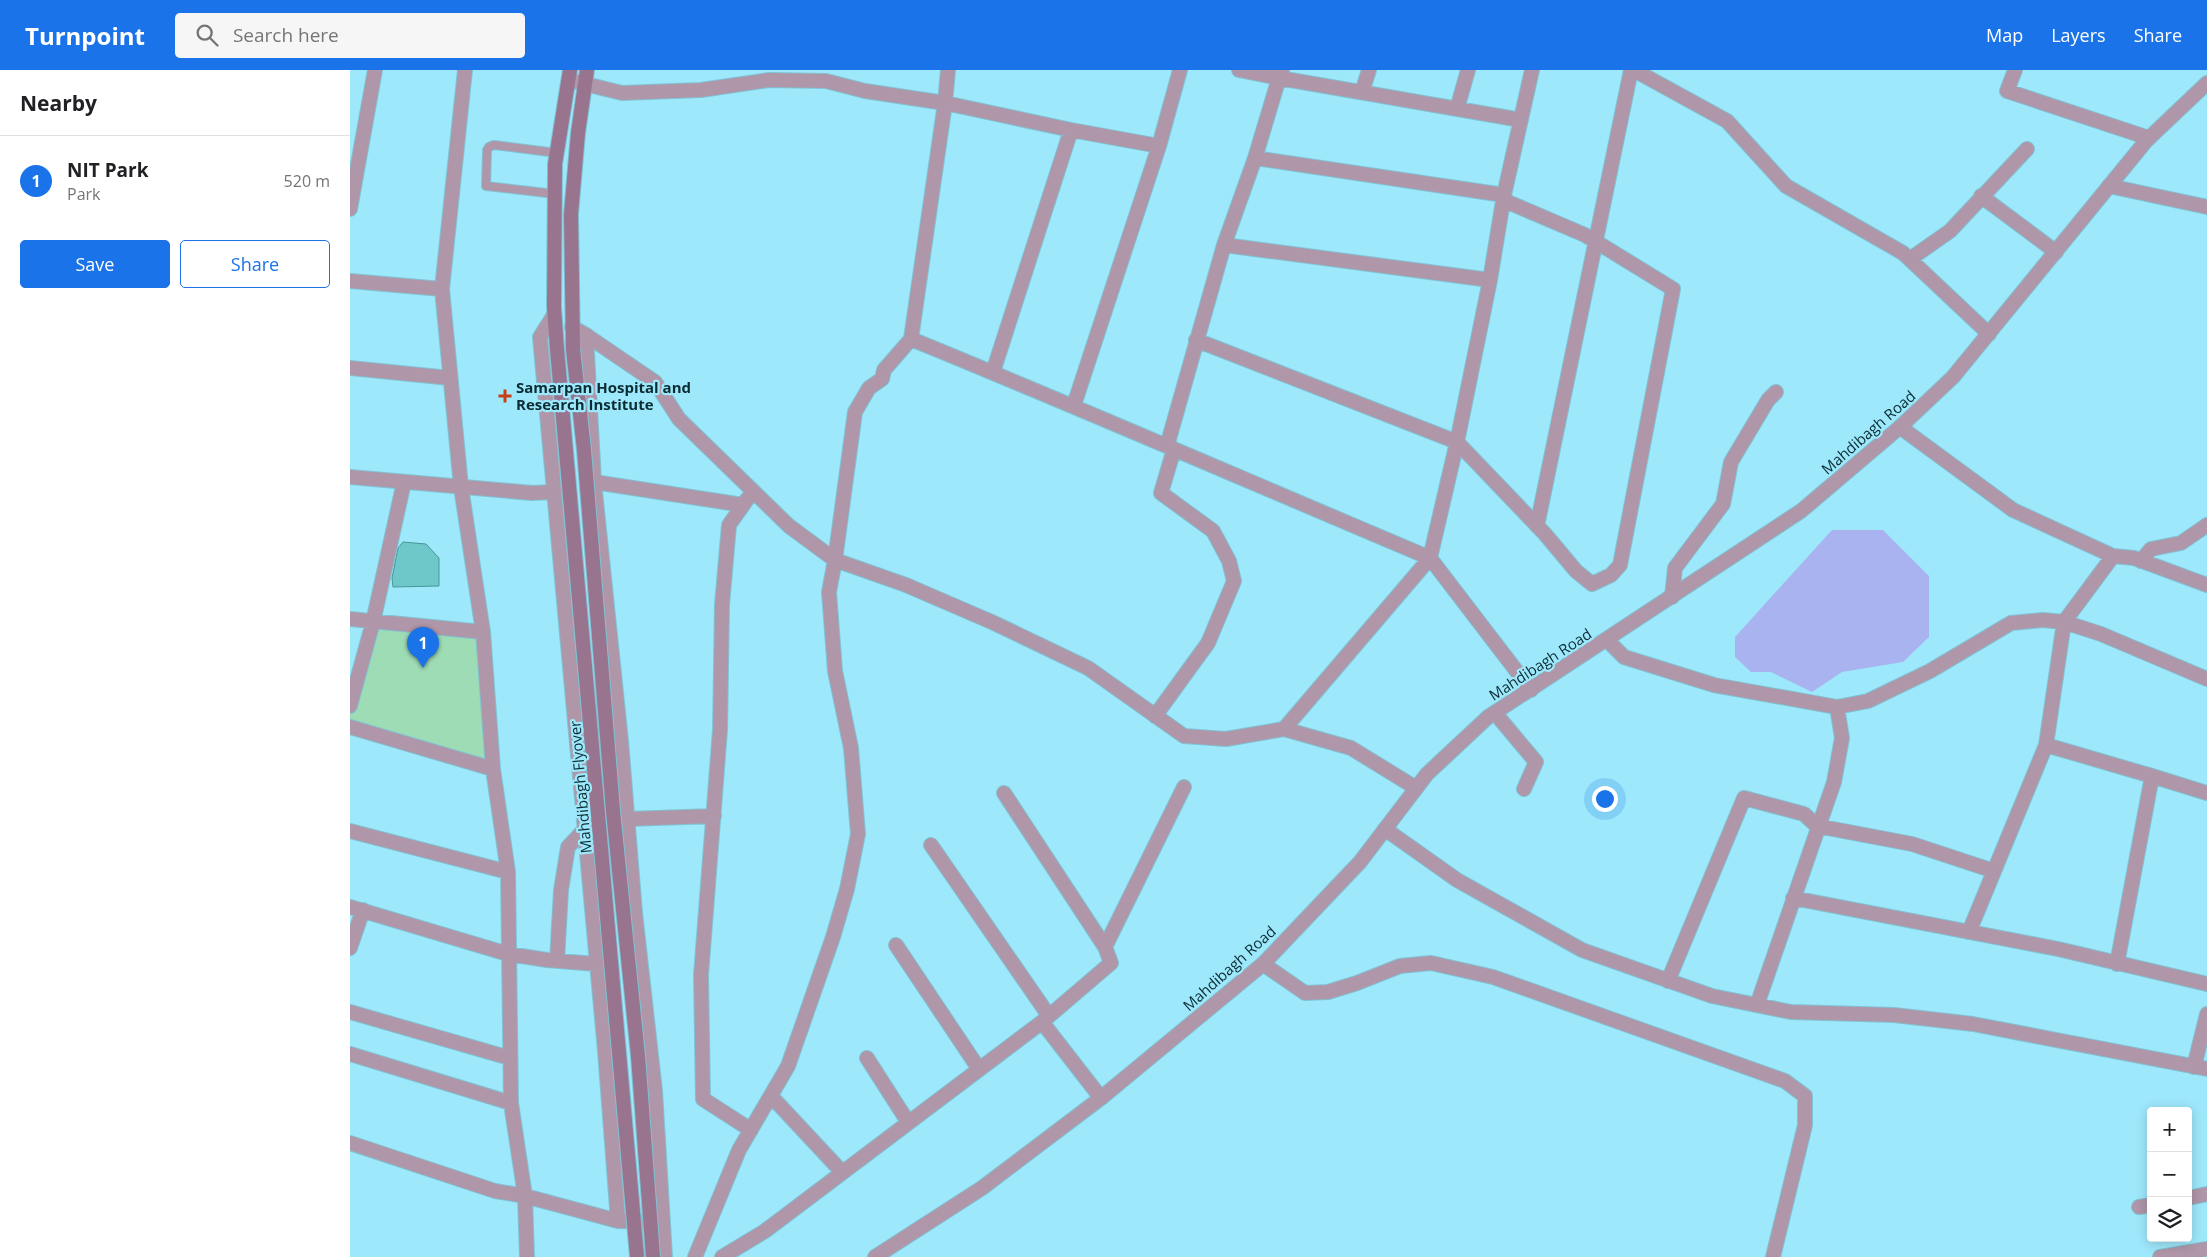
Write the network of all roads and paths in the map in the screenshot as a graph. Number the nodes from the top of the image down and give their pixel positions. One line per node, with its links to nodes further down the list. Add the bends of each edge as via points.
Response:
1 (375, 70): 30 (street)
2 (465, 70): 37 (street)
3 (948, 70): 16 (street)
4 (1180, 70): 21 (street)
5 (1239, 70): 11 (street)
6 (1369, 70): 15 (street)
7 (1468, 70): 17 (street)
8 (1532, 70): 18 (street)
9 (1633, 70): 31 (street); 34 (street, via 1727,121 1786,186)
10 (2015, 70): 20 (street, via 2007,91)
11 (1280, 74): 15 (street); 24 (street)
12 (570, 75): 13 (street); 23 (main road, Mahdibagh Flyover)
13 (587, 77): 16 (street, via 622,93 702,90 769,80 826,82); 39 (main road, Mahdibagh Flyover, via 571,214)
14 (2207, 83): 20 (street, Mahdibagh Road)
15 (1362, 92): 17 (street)
16 (945, 103): 19 (street); 42 (street)
17 (1457, 109): 18 (street)
18 (1521, 120): 28 (street)
19 (1071, 130): 21 (street); 45 (street)
20 (2149, 138): 25 (street, Mahdibagh Road)
21 (1159, 146): 48 (street)
22 (2027, 149): 27 (street)
23 (557, 153): 26 (main road, Mahdibagh Flyover); 26 (lane, via 494,145 487,150 486,158 486,186)
24 (1255, 158): 28 (street); 32 (street)
25 (2110, 186): 29 (street); 33 (street, Mahdibagh Road)
26 (555, 194): 38 (main road, Mahdibagh Flyover)
27 (1981, 196): 33 (street); 34 (street, via 1950,231)
28 (1504, 198): 31 (street); 35 (street)
29 (2207, 207)
30 (350, 209)
31 (1596, 242): 60 (street); 60 (street, via 1673,288 1620,565 1611,575 1592,584 1576,571)
32 (1224, 244): 35 (street); 43 (street)
33 (2056, 252): 40 (street, Mahdibagh Road)
34 (1910, 259): 40 (street)
35 (1490, 280): 50 (street)
36 (350, 281): 37 (street)
37 (442, 289): 46 (street)
38 (554, 315): 57 (street, via 540,337); 133 (main road, Mahdibagh Flyover, bridge)
39 (572, 327): 41 (street); 134 (main road, Mahdibagh Flyover, bridge)
40 (1989, 334): 49 (street, Mahdibagh Road, via 1953,377)
41 (586, 335): 54 (street); 56 (street, via 655,382 679,419)
42 (911, 339): 45 (street); 63 (street, via 884,370 882,379 869,388 855,412)
43 (1196, 340): 50 (street); 51 (street)
44 (350, 368): 46 (street)
45 (993, 372): 48 (street)
46 (450, 378): 55 (street)
47 (1776, 392): 66 (street, via 1731,462 1723,504 1676,568)
48 (1074, 405): 51 (street)
49 (1900, 427): 61 (street, via 2013,510); 66 (street, Mahdibagh Road, via 1801,511)
50 (1457, 442): 60 (street); 62 (street)
51 (1170, 448): 62 (street); 77 (street, via 1161,493 1213,531 1229,561 1234,580 1208,643)
52 (350, 477): 53 (street)
53 (404, 482): 55 (street); 68 (street)
54 (594, 482): 58 (street); 89 (street)
55 (461, 487): 57 (street); 70 (street)
56 (753, 491): 58 (street); 63 (street, via 789,526)
57 (554, 492): 91 (street)
58 (743, 505): 88 (street, via 729,525 722,605 720,730)
59 (2207, 525): 64 (street, via 2181,543 2151,549)
60 (1537, 526)
61 (2113, 556): 64 (street); 69 (street)
62 (1430, 558): 73 (street); 79 (street)
63 (835, 560): 77 (street, via 994,623 1088,668); 119 (street, via 829,592 835,671 851,748 858,834 833,937 788,1066)
64 (2141, 561): 65 (street)
65 (2207, 585)
66 (1672, 597): 71 (street, Mahdibagh Road)
67 (350, 619): 68 (street)
68 (373, 622): 70 (street); 74 (street)
69 (2064, 622): 72 (street, via 2101,634); 75 (street, via 2011,623 1921,675 1868,701); 80 (street)
70 (482, 632): 81 (street)
71 (1607, 640): 73 (street, Mahdibagh Road); 75 (street, via 1624,657 1714,685)
72 (2207, 679)
73 (1531, 690): 76 (street, Mahdibagh Road)
74 (350, 706)
75 (1838, 707): 90 (street, via 1842,738 1834,782)
76 (1494, 713): 84 (street, Mahdibagh Road); 85 (street, via 1536,762)
77 (1155, 716): 79 (street, via 1184,736 1226,739)
78 (350, 727): 81 (street)
79 (1284, 729): 84 (street, via 1351,748)
80 (2046, 745): 82 (street); 95 (street)
81 (493, 769): 96 (street)
82 (2152, 776): 87 (street); 107 (street)
83 (1184, 787): 101 (street)
84 (1416, 788): 92 (street, Mahdibagh Road)
85 (1524, 789)
86 (1004, 793): 101 (street)
87 (2207, 793)
88 (714, 816): 89 (street); 123 (street, via 702,975 703,1099)
89 (628, 819): 130 (street, via 655,1091)
90 (1817, 826): 95 (street, via 1912,844); 97 (street); 108 (street, via 1804,814 1744,798)
91 (584, 829): 104 (street, via 568,847); 105 (street)
92 (1385, 829): 106 (street, Mahdibagh Road, via 1360,862); 108 (street, via 1457,880 1582,950)
93 (350, 831): 96 (street)
94 (931, 845): 113 (street)
95 (1994, 870): 99 (street)
96 (508, 872): 103 (street)
97 (1793, 898): 99 (street); 110 (street)
98 (356, 909): 102 (street); 103 (street)
99 (1969, 932): 107 (street)
100 (896, 945): 118 (street)
101 (1105, 947): 113 (street, via 1111,963)
102 (350, 948)
103 (508, 954): 104 (street); 115 (street)
104 (556, 961): 105 (street)
105 (596, 964): 129 (street)
106 (1263, 964): 120 (street, Mahdibagh Road); 139 (street, via 1306,993 1335,990 1400,966 1431,963 1493,977 1785,1081 1805,1096 1805,1125)
107 (2117, 964): 109 (street)
108 (1668, 981): 110 (street, via 1712,996)
109 (2207, 984)
110 (1757, 1005): 117 (street, via 1791,1012 1894,1015 1973,1024)
111 (350, 1012): 115 (street)
112 (2207, 1014): 117 (street)
113 (1045, 1019): 118 (street); 120 (street)
114 (350, 1054): 121 (street)
115 (510, 1058): 121 (street)
116 (867, 1058): 122 (street)
117 (2201, 1068)
118 (979, 1069): 122 (street)
119 (771, 1096): 123 (street); 125 (street)
120 (1101, 1098): 138 (street, Mahdibagh Road, via 982,1188)
121 (511, 1103): 127 (street)
122 (908, 1122): 125 (street)
123 (751, 1130): 136 (street, via 739,1150)
124 (350, 1143): 127 (street, via 495,1191)
125 (842, 1172): 137 (street, via 766,1231)
126 (2207, 1194): 128 (street)
127 (525, 1196): 129 (street); 132 (street)
128 (2192, 1197)
129 (618, 1221): 130 (street)
130 (663, 1222): 135 (street)
131 (2207, 1249): 140 (street)
132 (527, 1257)
133 (637, 1257)
134 (653, 1257)
135 (665, 1257)
136 (695, 1257)
137 (722, 1257)
138 (875, 1257)
139 (1773, 1257)
140 (2160, 1257)

